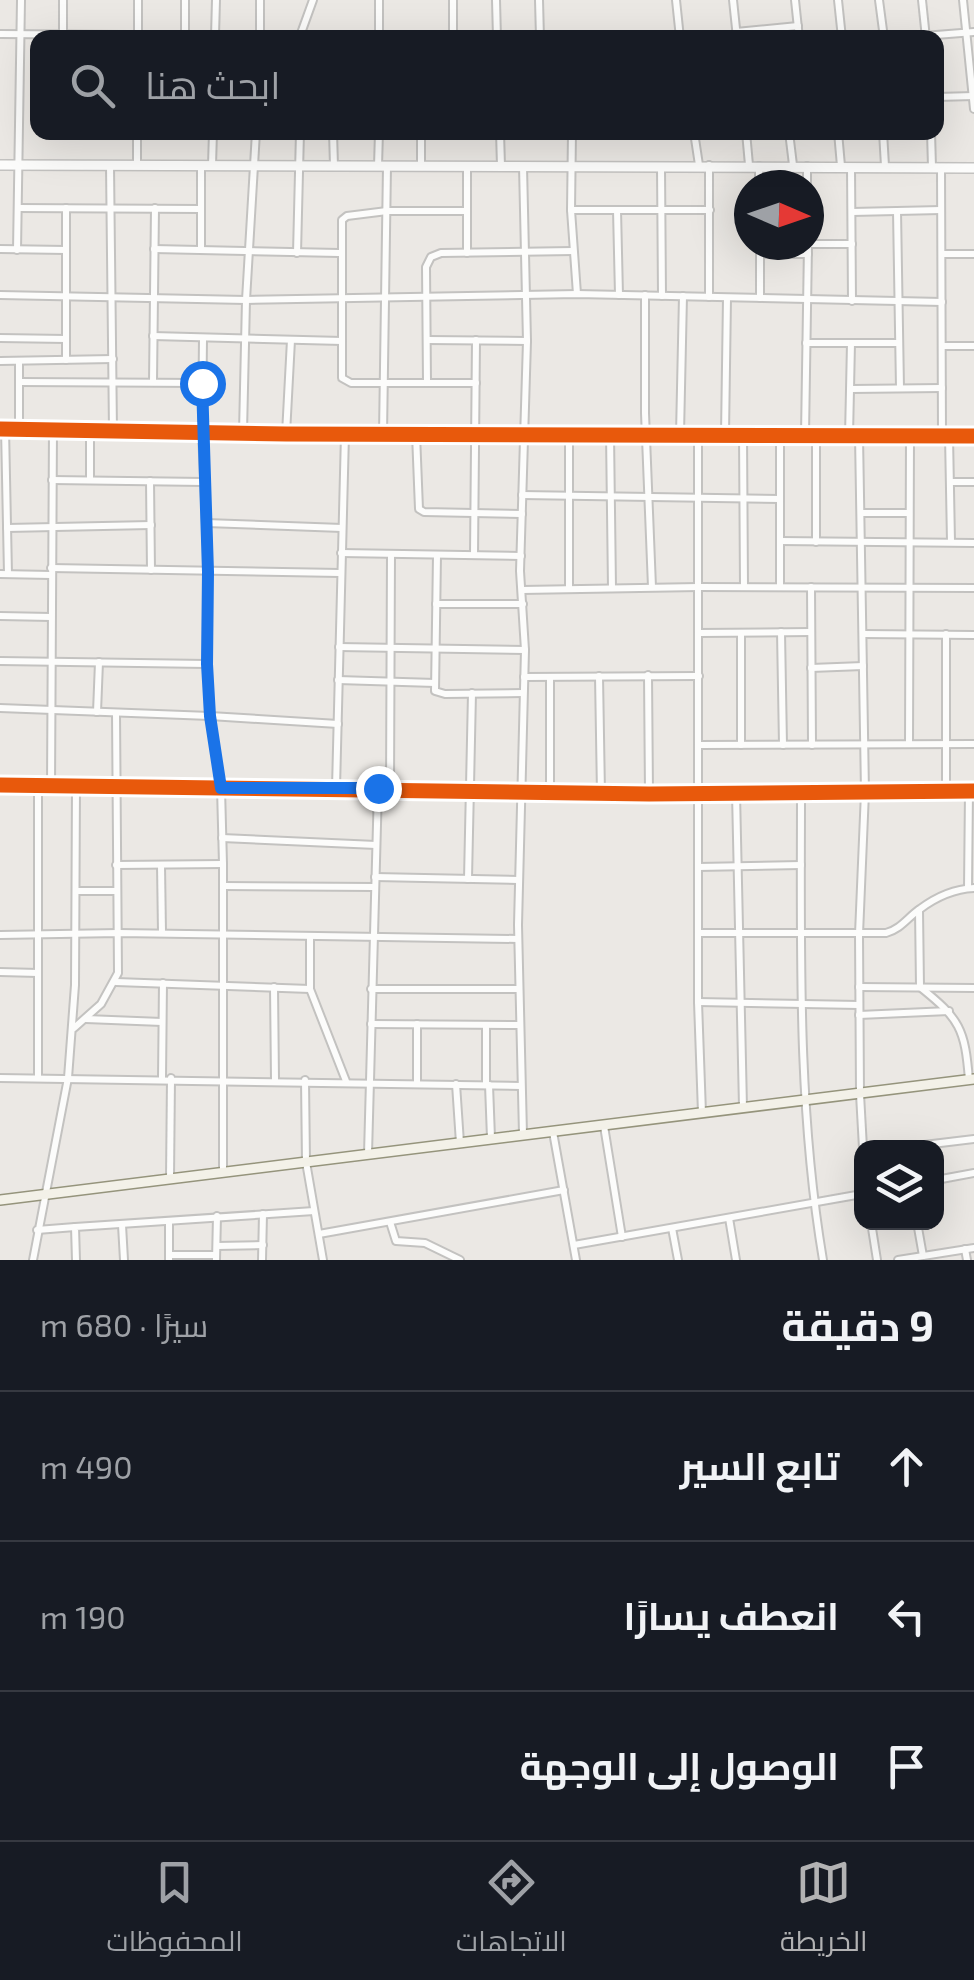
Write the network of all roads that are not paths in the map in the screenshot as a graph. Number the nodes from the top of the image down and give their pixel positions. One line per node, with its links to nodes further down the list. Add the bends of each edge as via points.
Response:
1 (21, 0): 39 (street)
2 (63, 0): 20 (street)
3 (138, 0): 21 (street)
4 (185, 0): 22 (street)
5 (216, 0): 23 (street)
6 (260, 0): 24 (street)
7 (313, 0): 25 (street)
8 (380, 0): 26 (street)
9 (453, 0): 27 (street)
10 (496, 0): 28 (street)
11 (539, 0): 29 (street)
12 (676, 0): 30 (street)
13 (733, 0): 31 (street)
14 (795, 0): 19 (street)
15 (838, 0): 34 (street)
16 (879, 0): 35 (street)
17 (922, 0): 36 (street)
18 (963, 0): 37 (street)
19 (798, 26): 32 (street); 33 (street)
20 (63, 30)
21 (138, 30)
22 (186, 30)
23 (215, 30)
24 (260, 30)
25 (302, 30)
26 (380, 30)
27 (453, 30)
28 (497, 30)
29 (538, 30)
30 (679, 30)
31 (736, 30)
32 (770, 30)
33 (798, 30)
34 (841, 30)
35 (883, 30)
36 (925, 30)
37 (970, 32): 41 (street); 42 (street)
38 (0, 34): 39 (street)
39 (20, 34): 40 (street); 67 (street)
40 (30, 34)
41 (944, 34)
42 (973, 96): 43 (street); 44 (street)
43 (944, 97)
44 (974, 109)
45 (137, 140): 69 (street)
46 (212, 140): 70 (street)
47 (256, 140): 61 (street)
48 (300, 140): 71 (street)
49 (334, 140): 72 (street)
50 (380, 140): 73 (street)
51 (421, 140): 74 (street)
52 (500, 140): 76 (street)
53 (572, 140): 78 (street)
54 (696, 140): 63 (street)
55 (748, 140): 64 (street)
56 (791, 140): 65 (street)
57 (840, 140): 79 (street)
58 (883, 140): 80 (street)
59 (933, 140): 81 (street)
60 (0, 165): 67 (street)
61 (254, 165): 70 (street); 71 (street); 107 (street)
62 (661, 165): 63 (street); 78 (street); 92 (street)
63 (704, 165): 64 (street); 93 (street)
64 (754, 165): 65 (street); 83 (street)
65 (793, 165): 66 (street)
66 (807, 165): 79 (street); 84 (street)
67 (19, 166): 68 (street); 85 (street)
68 (110, 166): 69 (street); 87 (street)
69 (137, 166): 70 (street)
70 (207, 166): 89 (street)
71 (300, 166): 72 (street); 109 (street)
72 (334, 166): 73 (street)
73 (382, 166): 74 (street); 95 (street)
74 (421, 166): 75 (street)
75 (467, 166): 76 (street); 96 (street)
76 (502, 166): 77 (street)
77 (523, 166): 78 (street); 108 (street)
78 (572, 166): 90 (street)
79 (846, 166): 80 (street); 98 (street)
80 (885, 166): 81 (street)
81 (937, 167): 82 (street); 94 (street)
82 (974, 168)
83 (755, 170)
84 (807, 170)
85 (18, 208): 86 (street); 103 (street)
86 (66, 208): 87 (street); 104 (street)
87 (110, 208): 88 (street); 121 (street)
88 (154, 208): 89 (street); 101 (street)
89 (201, 209): 105 (street)
90 (571, 210): 91 (street); 106 (street)
91 (618, 210): 92 (street); 118 (street)
92 (661, 210): 93 (street); 123 (street)
93 (710, 210): 127 (street)
94 (941, 210): 97 (street); 112 (street)
95 (386, 211): 96 (street); 110 (street, via 342,220); 129 (street)
96 (467, 211): 111 (street)
97 (898, 211): 98 (street); 135 (street)
98 (852, 212): 99 (street)
99 (852, 244): 100 (street); 134 (street)
100 (824, 247)
101 (154, 248): 105 (street); 125 (street)
102 (0, 250): 103 (street)
103 (17, 250): 104 (street)
104 (66, 250): 120 (street)
105 (201, 250): 107 (street)
106 (573, 251): 108 (street); 116 (street)
107 (249, 252): 109 (street); 132 (street)
108 (526, 252): 111 (street); 122 (street)
109 (297, 253): 110 (street)
110 (340, 253): 128 (street)
111 (467, 253): 126 (street, via 428,260)
112 (942, 254): 113 (street); 136 (street)
113 (974, 254)
114 (760, 260): 131 (street)
115 (808, 260): 133 (street)
116 (577, 294): 118 (street); 122 (street)
117 (0, 295): 120 (street)
118 (619, 295): 119 (street)
119 (645, 295): 123 (street); 179 (street)
120 (65, 296): 121 (street); 139 (street)
121 (112, 296): 125 (street); 152 (street)
122 (527, 296): 126 (street); 146 (street)
123 (662, 296): 124 (street)
124 (684, 296): 127 (street); 180 (street)
125 (154, 297): 132 (street); 137 (street)
126 (427, 297): 129 (street); 143 (street)
127 (709, 297): 130 (street)
128 (341, 298): 129 (street); 132 (street); 145 (street)
129 (385, 298): 159 (street)
130 (727, 298): 131 (street); 182 (street)
131 (760, 298): 133 (street)
132 (246, 300): 141 (street)
133 (807, 300): 134 (street); 149 (street)
134 (852, 301): 135 (street)
135 (899, 302): 136 (street); 148 (street)
136 (942, 302): 150 (street)
137 (154, 336): 140 (street); 158 (street)
138 (0, 338): 139 (street)
139 (66, 339): 153 (street)
140 (203, 339): 141 (street); 161 (street)
141 (245, 340): 142 (street); 172 (street)
142 (291, 340): 145 (street); 173 (street)
143 (427, 340): 144 (street); 160 (street)
144 (476, 340): 146 (street); 162 (street)
145 (342, 341): 159 (street, via 345,382)
146 (527, 341): 184 (street)
147 (851, 343): 148 (street); 149 (street); 165 (street)
148 (900, 343): 163 (street)
149 (806, 344): 187 (street)
150 (942, 346): 151 (street); 164 (street)
151 (974, 346)
152 (113, 359): 153 (street); 156 (street)
153 (66, 360): 155 (street)
154 (0, 361): 155 (street)
155 (19, 361): 157 (street)
156 (113, 381): 157 (street); 158 (street); 170 (street)
157 (19, 382): 167 (street)
158 (153, 382): 161 (street)
159 (385, 382): 160 (street); 175 (street)
160 (427, 382): 162 (street)
161 (202, 383): 171 (street)
162 (476, 383): 177 (street)
163 (900, 388): 164 (street); 165 (street)
164 (942, 388): 192 (street)
165 (850, 389): 189 (street)
166 (3, 428): 167 (street); 196 (street)
167 (19, 428): 168 (street)
168 (53, 429): 169 (street); 194 (street)
169 (90, 430): 170 (street); 195 (street)
170 (114, 430): 171 (street)
171 (202, 431): 172 (street); 198 (street)
172 (243, 432): 173 (street)
173 (286, 434): 174 (street)
174 (345, 434): 175 (street); 216 (street)
175 (383, 434): 176 (street)
176 (416, 434): 177 (street); 208 (street, via 419,509)
177 (474, 434): 184 (street); 208 (street)
178 (610, 434): 179 (street); 185 (street); 203 (street)
179 (647, 434): 180 (street); 204 (street)
180 (680, 434): 181 (street)
181 (698, 434): 182 (street); 205 (street)
182 (725, 434): 183 (street)
183 (743, 434): 186 (street); 206 (street)
184 (523, 435): 185 (street); 201 (street)
185 (568, 435): 202 (street)
186 (780, 435): 187 (street); 207 (street)
187 (806, 435): 188 (street)
188 (816, 436): 189 (street); 218 (street)
189 (850, 436): 190 (street)
190 (860, 436): 191 (street); 209 (street)
191 (910, 436): 192 (street); 210 (street)
192 (946, 436): 193 (street); 199 (street)
193 (974, 436)
194 (52, 480): 195 (street); 215 (street)
195 (90, 480): 197 (street)
196 (3, 482): 214 (street)
197 (150, 482): 198 (street); 213 (street)
198 (204, 482): 212 (street)
199 (950, 482): 200 (street); 219 (street)
200 (974, 482)
201 (522, 495): 202 (street); 211 (street)
202 (568, 496): 203 (street); 242 (street)
203 (611, 496): 204 (street); 240 (street)
204 (650, 497): 205 (street); 233 (street)
205 (698, 497): 206 (street); 234 (street)
206 (743, 498): 207 (street); 235 (street)
207 (780, 499): 217 (street)
208 (474, 513): 211 (street); 226 (street)
209 (860, 513): 210 (street); 220 (street)
210 (910, 513): 222 (street)
211 (522, 514): 227 (street)
212 (206, 524): 216 (street); 230 (street)
213 (150, 525): 215 (street); 228 (street)
214 (7, 528): 215 (street); 232 (street)
215 (52, 528): 229 (street)
216 (342, 528): 223 (street)
217 (780, 541): 218 (street); 236 (street)
218 (816, 542): 220 (street)
219 (951, 542): 221 (street); 222 (street)
220 (861, 543): 222 (street); 238 (street)
221 (974, 543)
222 (909, 544): 239 (street)
223 (341, 553): 224 (street); 231 (street)
224 (391, 554): 225 (street); 257 (street)
225 (436, 555): 226 (street); 244 (street)
226 (474, 556): 227 (street)
227 (521, 556): 243 (street)
228 (150, 570): 229 (street); 230 (street)
229 (51, 572): 232 (street); 247 (street)
230 (208, 572): 231 (street); 263 (street)
231 (340, 573): 256 (street)
232 (4, 574)
233 (652, 587): 234 (street); 240 (street)
234 (699, 587): 235 (street); 251 (street)
235 (744, 587): 236 (street)
236 (780, 587): 237 (street)
237 (811, 587): 238 (street); 250 (street)
238 (862, 587): 239 (street); 252 (street)
239 (910, 587): 241 (street); 253 (street)
240 (612, 588): 242 (street)
241 (974, 588)
242 (570, 589): 243 (street)
243 (522, 590): 245 (street)
244 (436, 604): 245 (street); 258 (street)
245 (523, 604): 259 (street)
246 (0, 616): 247 (street)
247 (51, 617): 261 (street)
248 (740, 632): 249 (street); 251 (street); 288 (street)
249 (781, 632): 250 (street); 289 (street)
250 (810, 632): 265 (street)
251 (699, 633): 268 (street)
252 (862, 634): 253 (street); 264 (street)
253 (910, 634): 254 (street); 284 (street)
254 (946, 634): 255 (street); 285 (street)
255 (974, 634)
256 (339, 647): 257 (street); 271 (street)
257 (390, 647): 258 (street); 272 (street)
258 (436, 648): 259 (street); 273 (street)
259 (525, 650): 269 (street)
260 (0, 661): 261 (street)
261 (51, 661): 262 (street); 277 (street)
262 (99, 662): 263 (street); 278 (street)
263 (207, 664): 280 (street)
264 (863, 666): 265 (street); 283 (street)
265 (811, 668): 282 (street)
266 (598, 676): 267 (street); 270 (street); 307 (street)
267 (648, 676): 268 (street); 308 (street)
268 (699, 676): 287 (street)
269 (524, 677): 270 (street); 275 (street)
270 (550, 677): 305 (street)
271 (338, 680): 272 (street); 281 (street)
272 (390, 682): 273 (street); 298 (street)
273 (435, 683): 274 (street, via 440,694)
274 (472, 693): 275 (street); 299 (street)
275 (523, 693): 304 (street)
276 (0, 708): 277 (street)
277 (52, 710): 278 (street); 294 (street)
278 (96, 712): 279 (street)
279 (116, 713): 280 (street); 293 (street)
280 (210, 716): 281 (street); 295 (street)
281 (338, 724): 296 (street)
282 (812, 744): 283 (street); 289 (street)
283 (864, 744): 284 (street); 303 (street)
284 (909, 744): 285 (street)
285 (946, 744): 286 (street); 300 (street)
286 (974, 744)
287 (699, 745): 288 (street); 306 (street)
288 (741, 745): 289 (street)
289 (782, 745)
290 (0, 785): 291 (street)
291 (38, 786): 294 (street); 336 (street)
292 (76, 786): 293 (street); 294 (street); 325 (street)
293 (116, 786): 295 (street); 314 (street)
294 (51, 787)
295 (221, 788): 296 (street); 310 (street)
296 (336, 788): 297 (street)
297 (378, 788): 298 (street); 311 (street)
298 (390, 788): 299 (street)
299 (470, 791): 304 (street); 319 (street)
300 (946, 791): 301 (street); 303 (street)
301 (971, 791): 323 (street)
302 (800, 792): 303 (street); 309 (street); 315 (street)
303 (865, 792): 335 (street)
304 (520, 793): 305 (street); 320 (street)
305 (550, 793): 307 (street)
306 (698, 793): 308 (street); 309 (street); 316 (street)
307 (601, 794): 308 (street)
308 (649, 794)
309 (736, 794): 317 (street)
310 (222, 838): 311 (street); 313 (street)
311 (376, 845): 318 (street)
312 (161, 864): 313 (street); 314 (street); 332 (street)
313 (223, 864): 321 (street)
314 (116, 865): 324 (street)
315 (801, 865): 317 (street); 334 (street)
316 (698, 867): 317 (street); 328 (street)
317 (737, 867): 329 (street)
318 (375, 877): 319 (street); 322 (street)
319 (468, 879): 320 (street)
320 (518, 880): 339 (street)
321 (223, 886): 322 (street); 333 (street)
322 (375, 887): 338 (street)
323 (971, 888): 326 (street)
324 (117, 891): 325 (street); 327 (street)
325 (76, 892): 331 (street)
326 (919, 909): 335 (street, via 893,932); 347 (street)
327 (118, 933): 331 (street); 332 (street); 342 (street)
328 (698, 933): 329 (street); 352 (street)
329 (738, 933): 334 (street); 353 (street)
330 (0, 934): 336 (street)
331 (75, 934): 336 (street); 364 (street)
332 (162, 934): 333 (street)
333 (223, 934): 337 (street); 344 (street)
334 (801, 934): 335 (street); 354 (street)
335 (859, 934): 346 (street)
336 (38, 935): 341 (street)
337 (310, 936): 338 (street); 349 (street)
338 (373, 937): 339 (street); 350 (street)
339 (518, 939): 351 (street)
340 (0, 972): 341 (street)
341 (38, 973): 365 (street)
342 (116, 982): 343 (street); 358 (street)
343 (163, 983): 344 (street); 359 (street)
344 (223, 985): 345 (street); 370 (street)
345 (274, 987): 349 (street); 371 (street)
346 (859, 987): 347 (street); 355 (street)
347 (920, 987): 348 (street); 356 (street)
348 (974, 988)
349 (310, 989): 373 (street)
350 (371, 989): 351 (street); 360 (street)
351 (519, 989): 363 (street)
352 (698, 1002): 353 (street); 382 (street)
353 (740, 1002): 354 (street); 381 (street)
354 (802, 1003): 355 (street); 380 (street)
355 (859, 1004): 357 (street)
356 (950, 1011): 357 (street); 369 (street, via 963,1032)
357 (859, 1015): 379 (street)
358 (86, 1019): 359 (street); 364 (street)
359 (162, 1022): 368 (street)
360 (370, 1024): 361 (street); 374 (street)
361 (417, 1024): 362 (street); 375 (street)
362 (486, 1025): 363 (street); 377 (street)
363 (520, 1025): 378 (street)
364 (72, 1028): 367 (street)
365 (38, 1077): 366 (street); 367 (street)
366 (0, 1078)
367 (68, 1078): 368 (street); 398 (street)
368 (166, 1078): 370 (street); 395 (street)
369 (971, 1079): 379 (main road)
370 (223, 1080): 371 (street); 393 (street)
371 (275, 1080): 372 (street)
372 (305, 1080): 373 (street); 392 (street)
373 (346, 1081): 374 (street)
374 (368, 1081): 375 (street); 391 (street)
375 (417, 1082): 376 (street)
376 (456, 1084): 377 (street); 389 (street)
377 (487, 1085): 378 (street); 387 (street)
378 (522, 1086): 385 (street)
379 (860, 1094): 380 (main road); 388 (street)
380 (807, 1100): 381 (main road); 401 (street)
381 (743, 1108): 382 (main road)
382 (702, 1114): 383 (main road)
383 (604, 1126): 384 (main road); 415 (street)
384 (554, 1132): 385 (main road); 397 (street)
385 (523, 1136): 387 (main road)
386 (974, 1139): 390 (street)
387 (492, 1140): 389 (main road)
388 (863, 1140)
389 (460, 1143): 391 (main road)
390 (944, 1143)
391 (368, 1154): 392 (main road)
392 (306, 1162): 393 (main road); 402 (street)
393 (223, 1172): 395 (main road)
394 (974, 1173): 396 (street)
395 (170, 1178): 398 (main road)
396 (944, 1179)
397 (564, 1190): 407 (street); 416 (street)
398 (45, 1195): 400 (main road); 411 (street)
399 (854, 1195): 401 (street)
400 (0, 1200)
401 (815, 1202): 405 (street); 431 (street)
402 (314, 1211): 403 (street); 414 (street)
403 (263, 1214): 404 (street); 417 (street)
404 (218, 1216): 406 (street); 419 (street)
405 (729, 1218): 410 (street); 430 (street)
406 (169, 1221): 408 (street); 420 (street)
407 (390, 1222): 414 (street); 427 (street, via 396,1241 424,1242)
408 (122, 1225): 409 (street); 424 (street)
409 (75, 1227): 411 (street); 423 (street)
410 (672, 1228): 415 (street); 429 (street)
411 (36, 1230): 422 (street)
412 (872, 1230): 432 (street)
413 (918, 1230): 421 (street)
414 (318, 1234): 426 (street)
415 (622, 1236): 416 (street)
416 (574, 1245): 428 (street)
417 (263, 1246): 419 (street); 425 (street)
418 (970, 1248): 421 (street); 434 (street)
419 (216, 1254): 420 (street)
420 (169, 1258)
421 (923, 1258): 433 (street)
422 (33, 1260)
423 (76, 1260)
424 (124, 1260)
425 (262, 1260)
426 (323, 1260)
427 (460, 1260)
428 (576, 1260)
429 (678, 1260)
430 (736, 1260)
431 (823, 1260)
432 (877, 1260)
433 (898, 1260)
434 (967, 1260)

